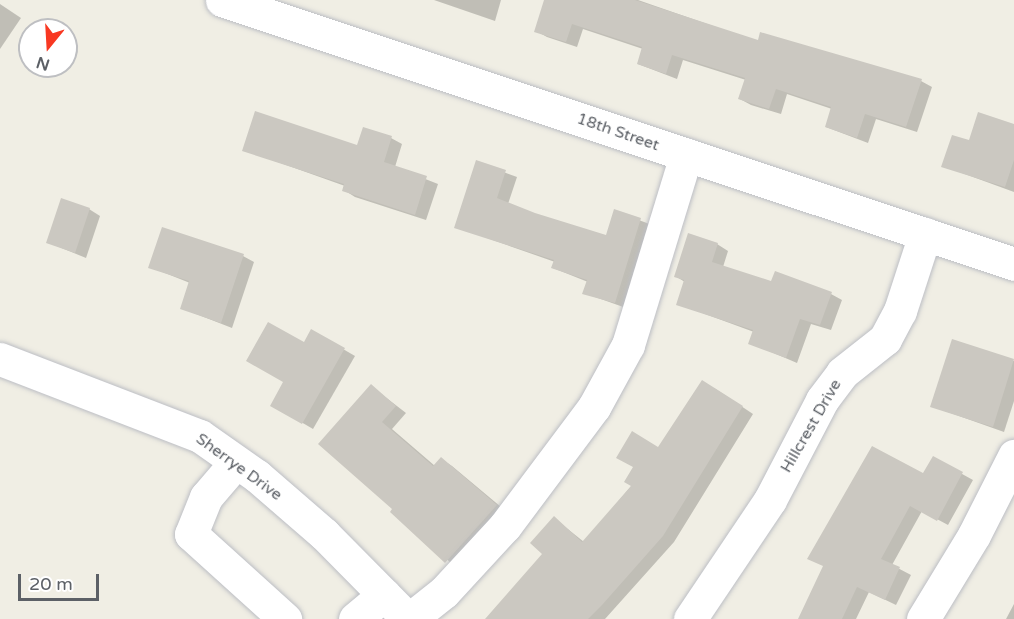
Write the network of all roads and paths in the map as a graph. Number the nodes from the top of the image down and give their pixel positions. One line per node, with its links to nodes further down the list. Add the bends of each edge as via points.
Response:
1 (222, 0): 2 (street, 18th Street)
2 (686, 155): 3 (street, 18th Street); 11 (street, via 628,345 594,407 506,526 444,592)
3 (925, 234): 4 (street, 18th Street); 12 (street, Hillcrest Drive, via 900,311 885,339 842,374 822,400 770,500)
4 (1014, 264)
5 (0, 358): 7 (street, Sherrye Drive, via 144,411 200,436)
6 (1014, 456): 13 (street, via 974,535)
7 (236, 462): 8 (street, Sherrye Drive, via 324,534); 9 (street, via 206,496 191,534)
8 (384, 595): 10 (street); 11 (street, Sherrye Drive)
9 (285, 619)
10 (355, 619)
11 (409, 619)
12 (690, 619)
13 (923, 619)

